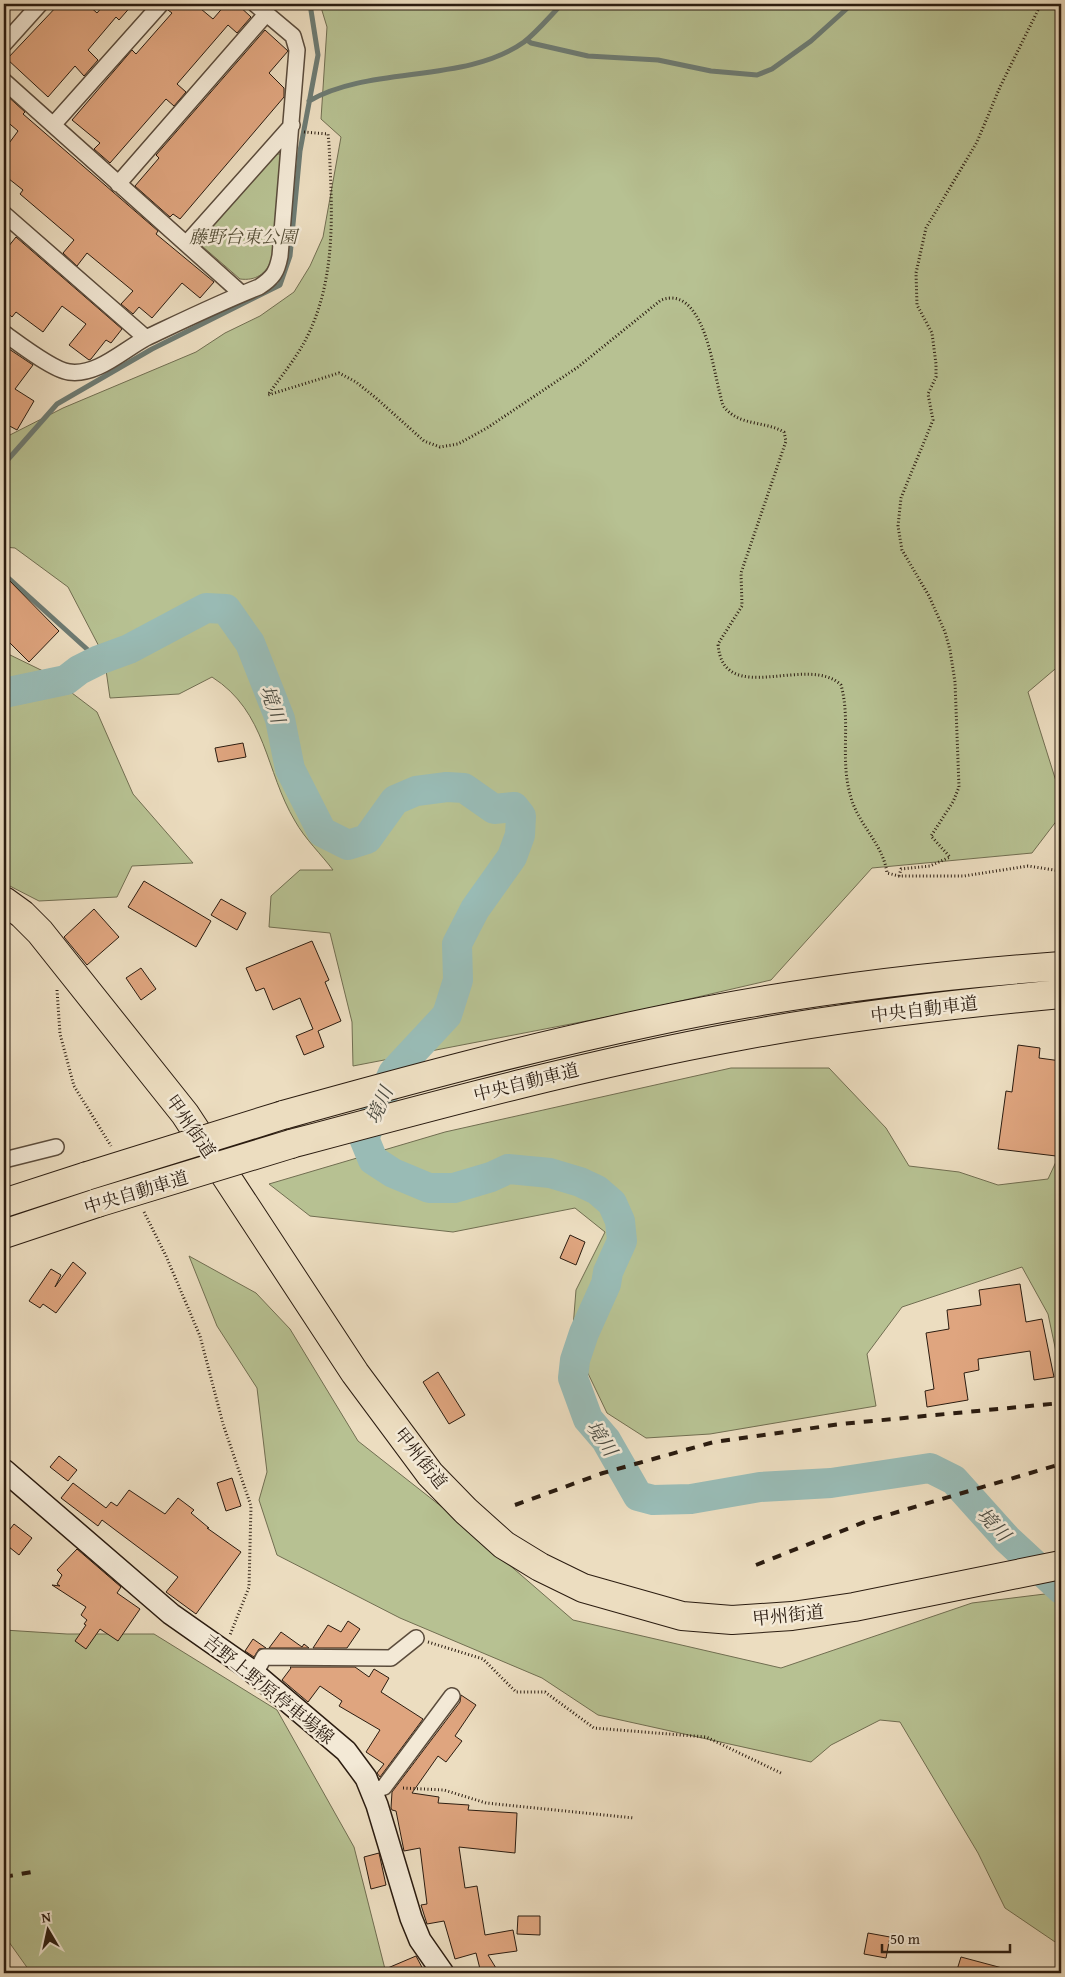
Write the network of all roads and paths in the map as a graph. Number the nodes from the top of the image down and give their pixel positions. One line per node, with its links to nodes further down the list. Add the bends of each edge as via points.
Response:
1 (40, 4): 5 (street)
2 (161, 4): 8 (street)
3 (1041, 4): 17 (path, via 977,142 926,228 916,273 917,305 932,334 936,364 936,376 928,394 933,420 901,498 898,526 902,550 929,596 950,650 955,682 959,787 931,836 950,857 930,866 901,870)
4 (261, 8): 7 (street, via 296,42); 10 (street)
5 (4, 44)
6 (4, 81): 8 (street)
7 (292, 125): 12 (street); 13 (street, via 276,272 272,279)
8 (53, 126): 10 (street)
9 (307, 132): 17 (path, via 328,134 331,231 326,282 308,335 268,395 339,373 356,382 424,441 440,447 458,444 578,367 661,300 670,296 688,302 702,326 724,407 742,420 774,426 784,432 786,441 741,573 742,606 720,640 719,654 726,667 745,678 795,674 821,677 841,684 846,709 845,762 853,804 863,826 881,851 887,873)
10 (118, 184): 12 (street)
11 (4, 214): 15 (street)
12 (186, 244): 13 (street)
13 (242, 294): 15 (street)
14 (4, 333): 15 (street, via 69,372 100,366)
15 (146, 338)
16 (1061, 870): 17 (path, via 1028,866 964,876)
17 (899, 876)
18 (4, 901): 19 (highway, 甲州街道, via 28,920)
19 (62, 960): 23 (path, via 56,980 60,1034 74,1086); 29 (highway, 甲州街道, via 185,1114 356,1373 425,1467 466,1511 504,1545 540,1567 583,1588 682,1616 732,1620 854,1607)
20 (1061, 966): 25 (highway, 中央自動車道, bridge, via 808,994 652,1021 460,1066 283,1115)
21 (1061, 994): 27 (highway, 中央自動車道, bridge, via 888,1012 743,1035 586,1067 291,1144)
22 (56, 1147): 24 (street)
23 (115, 1153)
24 (4, 1160)
25 (4, 1203)
26 (140, 1204): 31 (path, via 200,1336 223,1424 251,1506 249,1587)
27 (4, 1234)
28 (4, 1470): 32 (main road, 吉野上野原停車場線, via 172,1614)
29 (1061, 1565)
30 (416, 1638): 32 (street, via 391,1658 264,1657); 34 (path, via 483,1660 516,1692 545,1692 594,1728 706,1737)
31 (227, 1642)
32 (255, 1674): 35 (main road, 吉野上野原停車場線, via 346,1751)
33 (452, 1696): 35 (street)
34 (783, 1774)
35 (378, 1789): 36 (path, via 444,1790 486,1803); 37 (main road, 吉野上野原停車場線, via 411,1918 420,1940)
36 (634, 1818)
37 (443, 1973)

